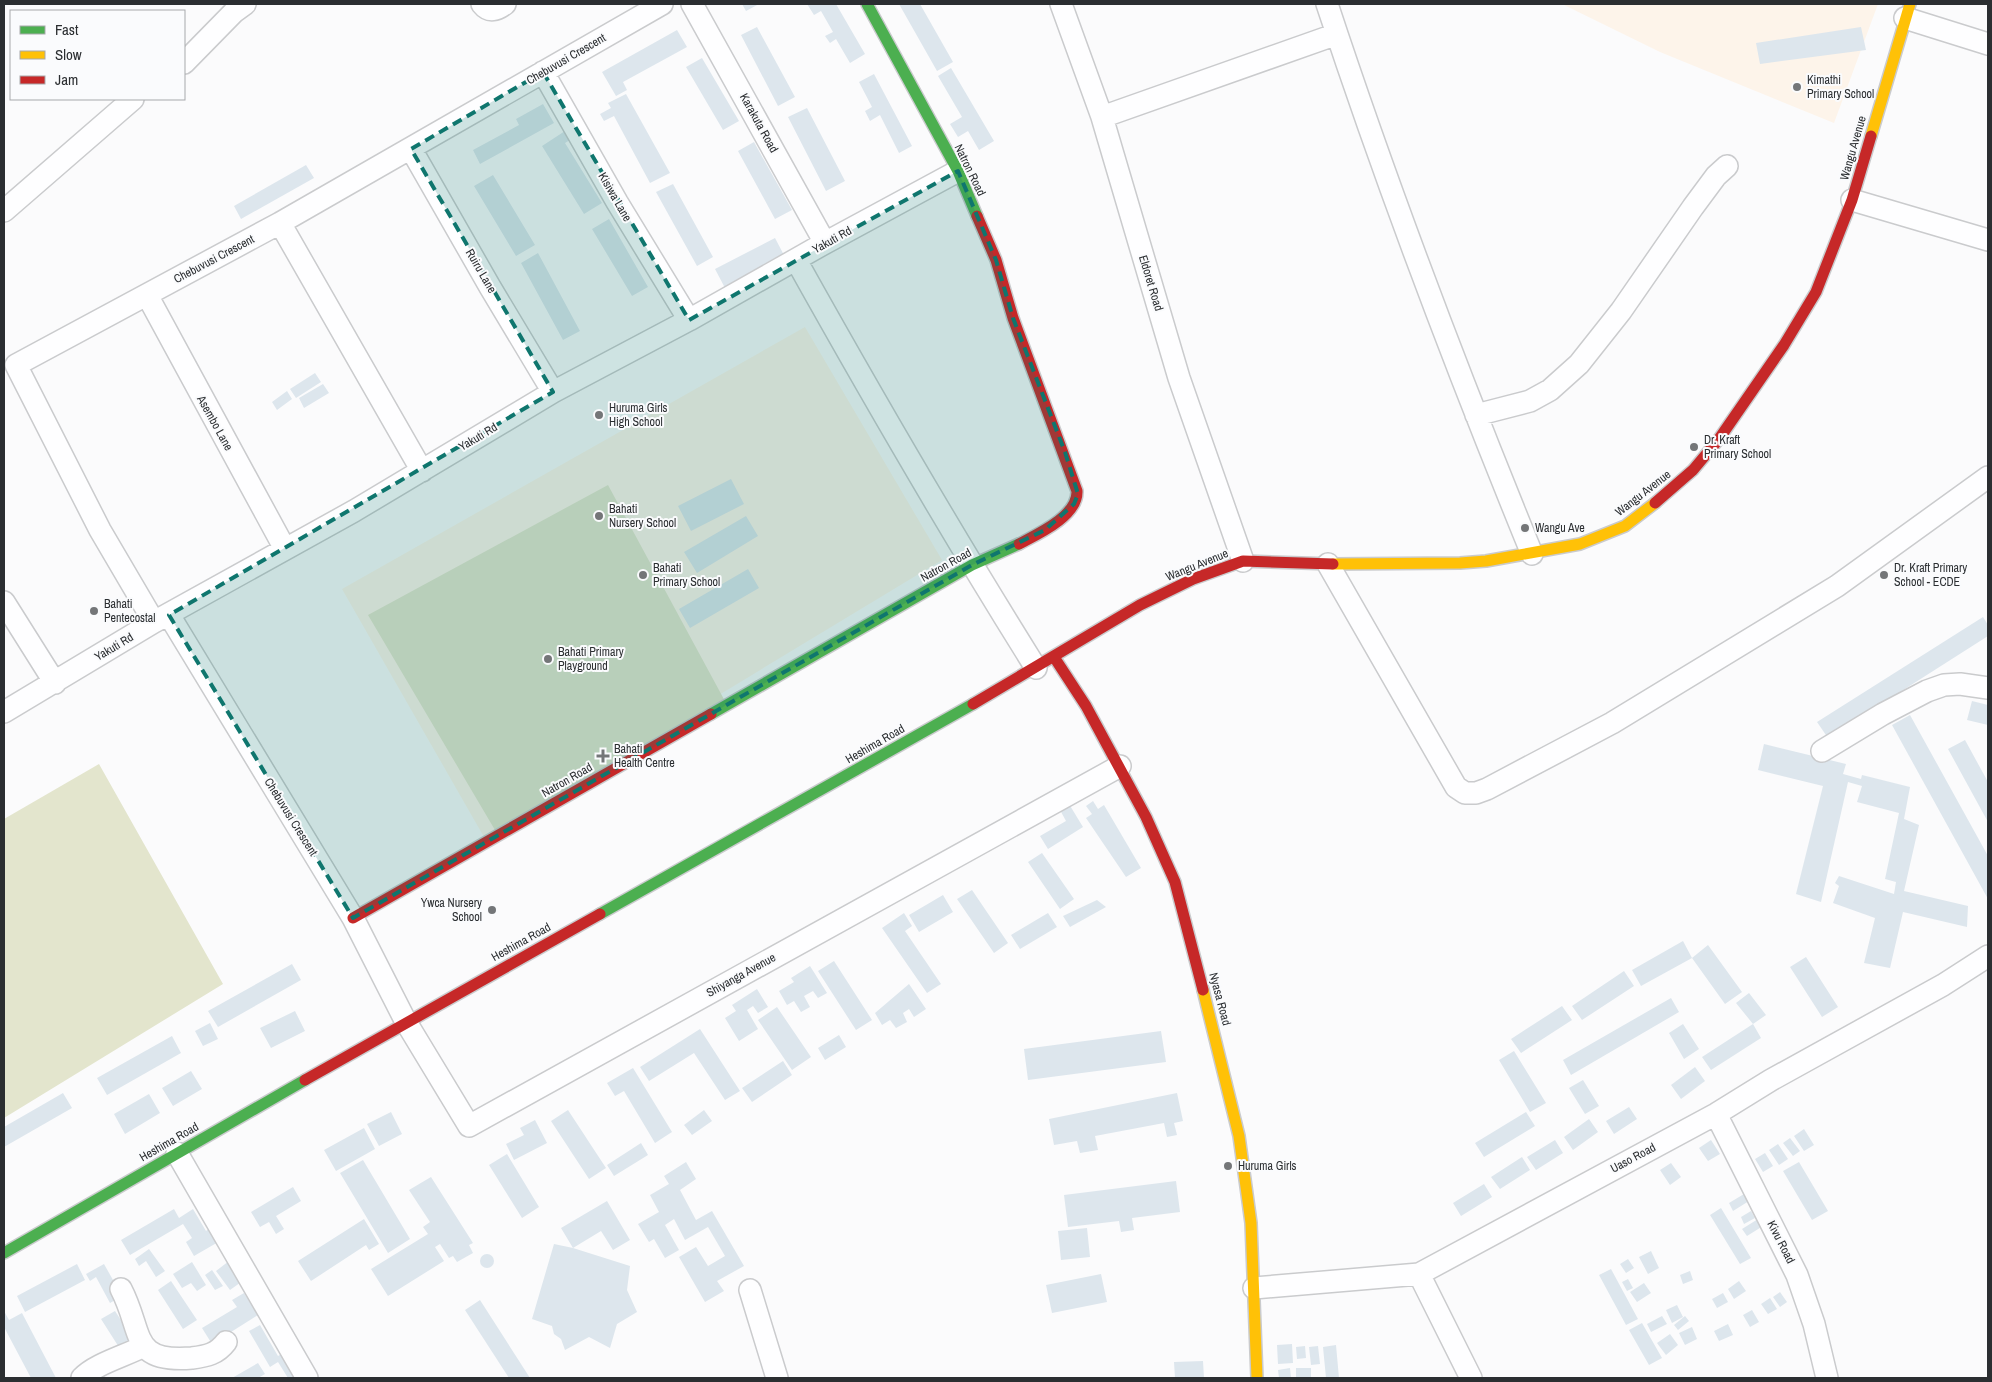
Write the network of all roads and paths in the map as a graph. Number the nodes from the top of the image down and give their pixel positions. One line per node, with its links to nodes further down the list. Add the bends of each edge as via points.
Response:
1 (245, 4): 12 (street)
2 (482, 4): 3 (street, via 492,11)
3 (505, 4)
4 (662, 4): 13 (street, Chebuvusi Crescent)
5 (692, 4): 23 (street, Karakuta Road)
6 (867, 4): 18 (street, Natron Road)
7 (1061, 4): 15 (street, Eldoret Road)
8 (1327, 4): 10 (street)
9 (1908, 11): 11 (street); 19 (street, Wangu Avenue)
10 (1337, 34): 15 (street); 29 (street)
11 (1988, 44)
12 (185, 62)
13 (543, 72): 16 (street, Chebuvusi Crescent); 26 (street, Kisiwa Lane, via 617,202)
14 (132, 100): 20 (street)
15 (1102, 117): 34 (street, Eldoret Road, via 1179,378)
16 (411, 149): 21 (street, Chebuvusi Crescent); 28 (street, Ruiru Lane)
17 (1727, 166): 29 (street, via 1716,176 1621,311 1579,364 1550,390 1530,401)
18 (958, 171): 23 (street, Yakuti Rd); 36 (street, Natron Road, via 996,260 1013,318 1078,494 1064,516 1045,530)
19 (1852, 200): 22 (street); 33 (street, Wangu Avenue, via 1816,292 1784,345 1719,439 1693,470 1625,526 1580,544)
20 (4, 212)
21 (280, 223): 25 (street, Chebuvusi Crescent); 30 (street)
22 (1988, 240)
23 (825, 243): 24 (street, Yakuti Rd)
24 (796, 260): 26 (street, Yakuti Rd); 36 (street)
25 (147, 295): 27 (street, Chebuvusi Crescent); 32 (street, Asembo Lane)
26 (690, 320): 28 (street, Yakuti Rd)
27 (10, 368): 38 (street, Chebuvusi Crescent, via 100,530)
28 (553, 392): 30 (street, Yakuti Rd)
29 (1476, 415): 33 (street)
30 (422, 471): 32 (street, Yakuti Rd)
31 (1988, 477): 35 (street, via 1837,586 1612,724 1525,771 1476,793 1465,793 1456,787)
32 (285, 549): 38 (street, Yakuti Rd)
33 (1532, 554): 35 (street, Wangu Avenue, via 1486,562)
34 (1242, 561): 35 (street, Wangu Avenue); 39 (street, Wangu Avenue, via 1193,579 1140,606)
35 (1328, 564)
36 (972, 566): 39 (street); 45 (street, Natron Road)
37 (4, 602): 40 (street)
38 (161, 619): 40 (street, Yakuti Rd); 45 (street, Chebuvusi Crescent)
39 (1045, 662): 44 (street, Nyasa Road, via 1086,706); 47 (street, Heshima Road, via 818,793)
40 (55, 683): 42 (street, Yakuti Rd)
41 (1988, 688): 43 (street, via 1960,684 1936,688 1883,714)
42 (4, 712)
43 (1822, 751)
44 (1120, 766): 47 (street, Shiyanga Avenue, via 469,1126); 52 (street, Nyasa Road, via 1175,882 1214,1027 1239,1136 1252,1223)
45 (353, 918): 47 (street, Chebuvusi Crescent)
46 (1988, 956): 48 (street, Uaso Road)
47 (406, 1022): 49 (street, Heshima Road)
48 (1716, 1114): 51 (street, Uaso Road); 62 (street, Kivu Road, via 1797,1275 1814,1324)
49 (177, 1153): 50 (street, Heshima Road); 58 (street)
50 (4, 1253)
51 (1419, 1274): 52 (street, Uaso Road); 61 (street)
52 (1254, 1288): 60 (street, Nyasa Road)
53 (121, 1289): 56 (street)
54 (750, 1290): 59 (street)
55 (226, 1342): 56 (street, via 214,1354 173,1359 159,1357)
56 (144, 1346): 57 (street, via 97,1366)
57 (82, 1378)
58 (307, 1378)
59 (777, 1378)
60 (1257, 1378)
61 (1471, 1378)
62 (1827, 1378)

